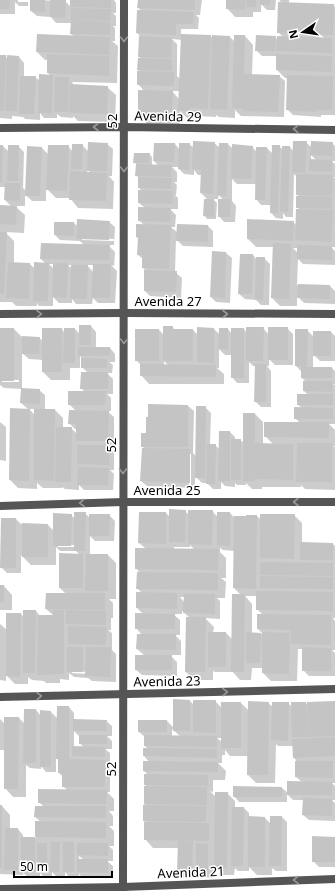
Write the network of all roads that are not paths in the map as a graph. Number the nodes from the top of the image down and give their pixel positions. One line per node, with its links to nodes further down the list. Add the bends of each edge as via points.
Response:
1 (124, 0): 2 (street, 52, one-way to 2)
2 (124, 127): 3 (street, Avenida 29, one-way to 3); 4 (street, Avenida 29, one-way to 2); 5 (street, 52, one-way to 5)
3 (0, 128)
4 (335, 130)
5 (124, 313): 6 (street, Avenida 27, one-way to 5); 7 (street, Avenida 27, one-way to 7); 8 (street, 52, one-way to 8)
6 (0, 314)
7 (335, 314)
8 (123, 502): 9 (street, Avenida 25, one-way to 8); 10 (street, Avenida 25, one-way to 10); 12 (street, 52)
9 (335, 502)
10 (0, 506)
11 (335, 689): 12 (street, Avenida 23, one-way to 11)
12 (123, 694): 13 (street, Avenida 23, one-way to 12); 16 (street, 52)
13 (0, 697)
14 (335, 879): 16 (street, Avenida 21, one-way to 16)
15 (0, 889): 16 (street, Avenida 21)
16 (123, 889)

